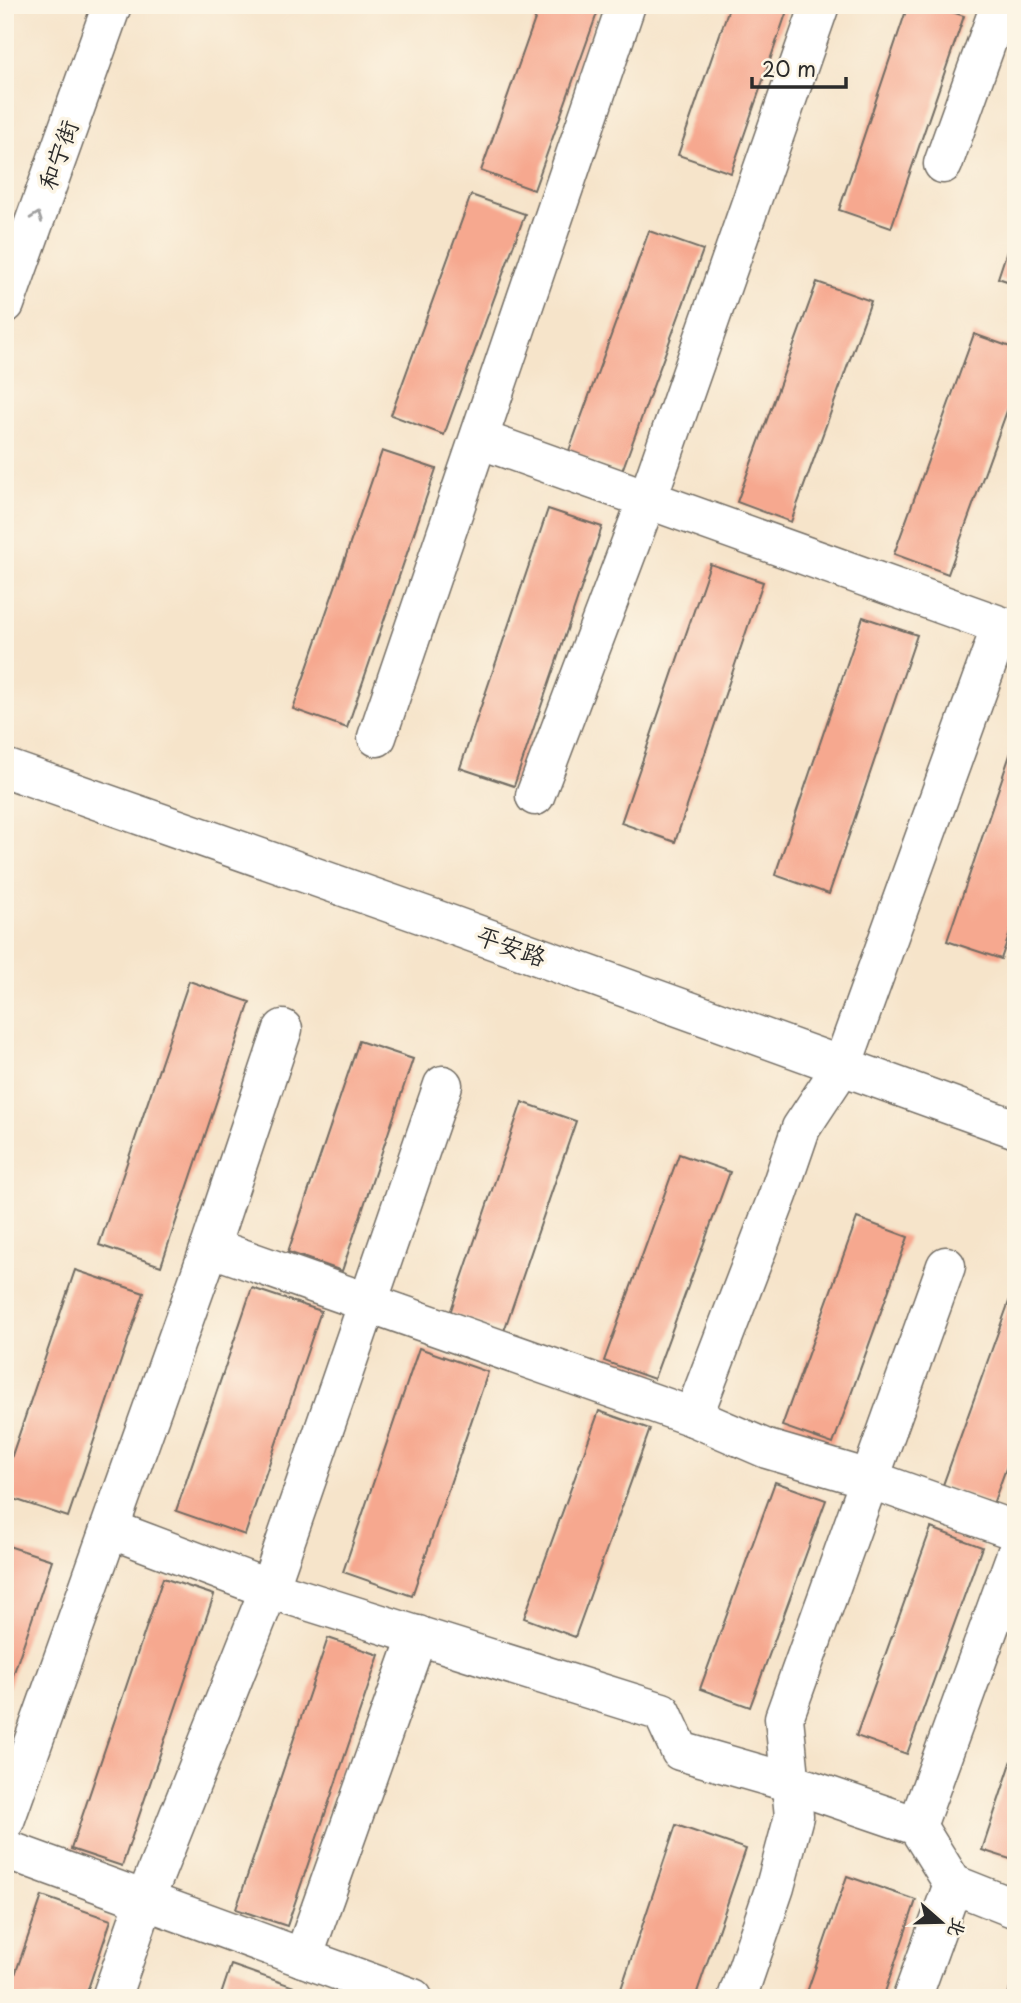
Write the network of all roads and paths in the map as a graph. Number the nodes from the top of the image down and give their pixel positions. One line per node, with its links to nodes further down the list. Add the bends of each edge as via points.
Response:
1 (112, 5): 6 (street, 和宁街, one-way to 1)
2 (626, 5): 7 (street)
3 (820, 5): 8 (street)
4 (1000, 5): 5 (street)
5 (943, 164)
6 (5, 304)
7 (479, 439): 8 (street); 10 (street)
8 (647, 499): 9 (street); 12 (street)
9 (1008, 628): 14 (street)
10 (377, 737)
11 (5, 768): 14 (street, 平安路)
12 (535, 796)
13 (283, 1029): 17 (street)
14 (842, 1066): 16 (street, 平安路); 20 (street, via 800,1128)
15 (443, 1085): 19 (street)
16 (1016, 1129)
17 (210, 1247): 19 (street); 22 (street)
18 (946, 1266): 21 (street)
19 (368, 1303): 20 (street); 25 (street)
20 (694, 1417): 21 (street, via 767,1449)
21 (869, 1479): 23 (street); 27 (street, via 784,1718)
22 (110, 1529): 25 (street); 28 (street)
23 (1016, 1531)
24 (1016, 1554): 29 (street)
25 (269, 1589): 26 (street); 32 (street)
26 (418, 1635): 27 (street, via 662,1712 680,1751); 34 (street)
27 (791, 1783): 29 (street); 38 (street, via 794,1816)
28 (5, 1821)
29 (917, 1825): 31 (street)
30 (5, 1849): 32 (street)
31 (953, 1885): 33 (street); 39 (street)
32 (145, 1900): 34 (street); 36 (street)
33 (1016, 1909)
34 (303, 1958): 35 (street)
35 (345, 1986): 37 (street)
36 (111, 1998)
37 (413, 1998)
38 (737, 1998)
39 (912, 1998)

